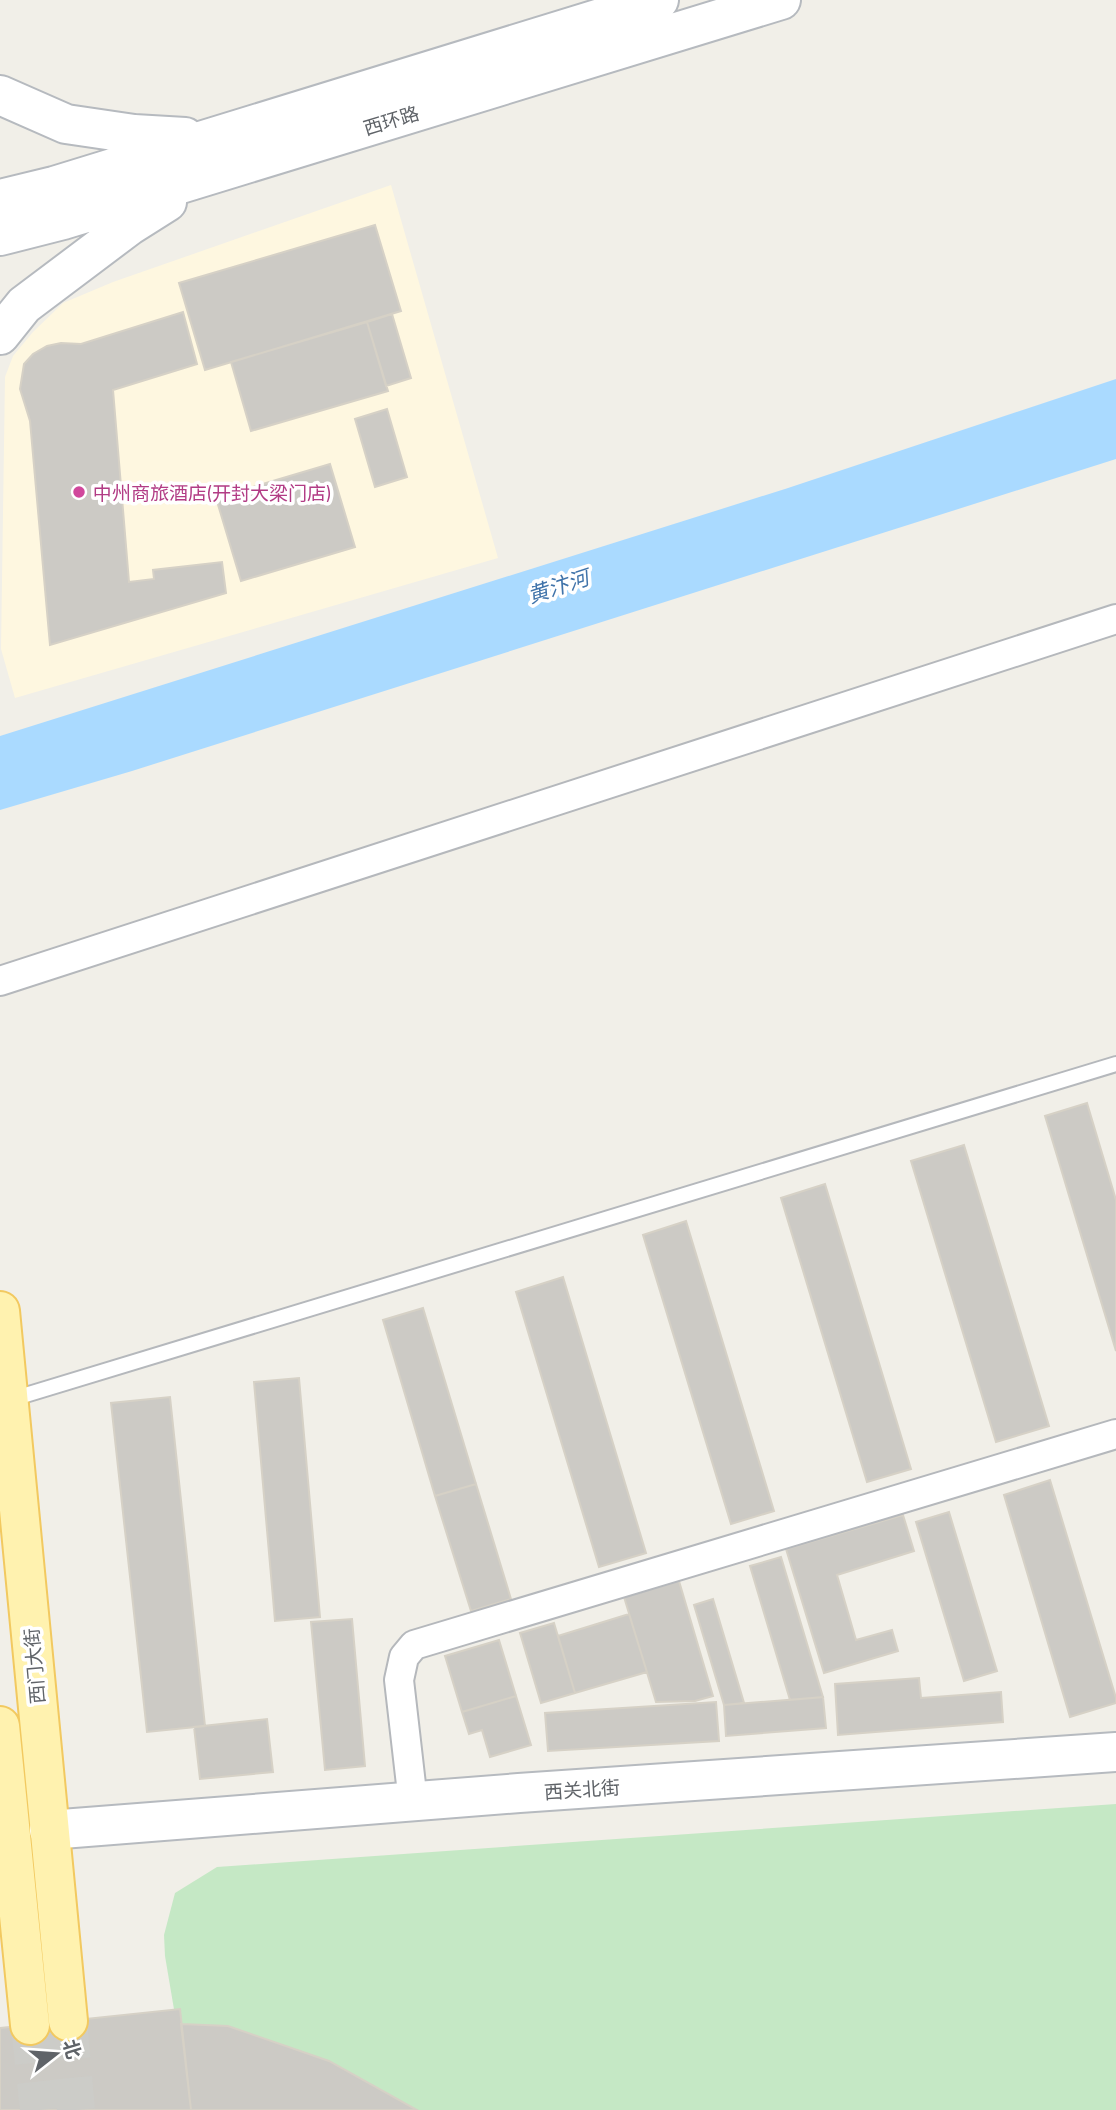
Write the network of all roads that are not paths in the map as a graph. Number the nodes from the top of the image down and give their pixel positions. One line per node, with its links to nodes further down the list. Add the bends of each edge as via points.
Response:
1 (659, 0): 4 (main road, 西环路)
2 (781, 0): 4 (main road, 西环路)
3 (0, 95): 4 (main road, via 65,124 134,134)
4 (210, 157): 5 (main road, 西环路); 6 (main road, 西环路, via 63,220); 7 (main road, via 129,226 24,304)
5 (0, 199)
6 (0, 236)
7 (0, 335)
8 (1116, 619): 9 (street)
9 (0, 981)
10 (1116, 1064): 12 (lane)
11 (0, 1311): 12 (main road, 西门大街)
12 (9, 1400): 17 (main road, 西门大街)
13 (1116, 1434): 16 (street, via 414,1645 404,1657 399,1680)
14 (0, 1726): 19 (main road)
15 (1116, 1752): 16 (main road, 西关北街)
16 (413, 1802): 17 (main road, 西关北街)
17 (49, 1830): 18 (main road, 西门大街)
18 (68, 2021)
19 (30, 2025)

